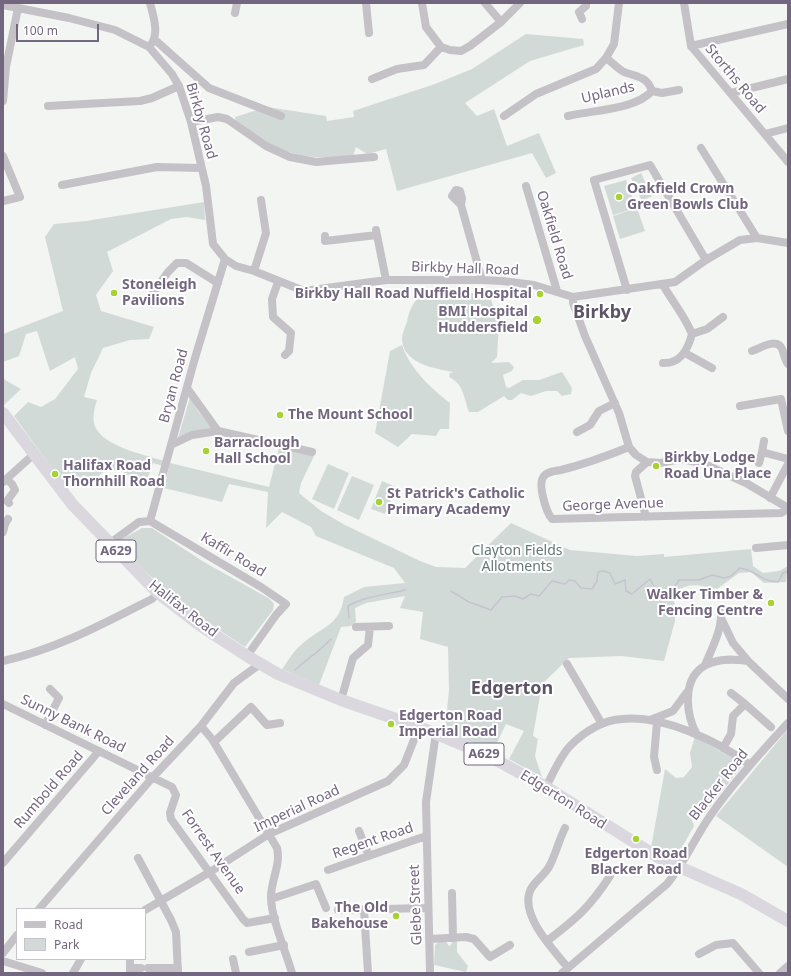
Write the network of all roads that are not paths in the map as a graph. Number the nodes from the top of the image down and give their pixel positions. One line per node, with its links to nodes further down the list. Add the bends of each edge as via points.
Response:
1 (150, 3): 17 (street)
2 (237, 3): 12 (street)
3 (366, 3): 16 (street)
4 (422, 3): 20 (street, via 426,27)
5 (484, 3): 14 (street)
6 (520, 3): 14 (street)
7 (586, 3): 13 (street, via 579,12)
8 (619, 3): 21 (street, via 614,44)
9 (684, 3): 18 (street, Storths Road)
10 (3, 5): 11 (street, Birkby Road)
11 (18, 8): 19 (street, Birkby Road, via 115,30); 28 (street, via 6,67)
12 (234, 13)
13 (582, 19)
14 (501, 22): 20 (street, via 461,51)
15 (788, 24): 18 (street)
16 (369, 33)
17 (154, 39): 19 (street); 30 (street, via 209,88)
18 (691, 46): 27 (street, Storths Road)
19 (149, 47): 24 (street, Birkby Road)
20 (441, 47): 22 (street, via 424,65 397,69)
21 (606, 58): 26 (street, Uplands, via 624,72 638,75 650,83); 31 (street, via 596,69 536,94)
22 (372, 79)
23 (788, 80): 27 (street)
24 (179, 86): 29 (street, via 140,101); 33 (street, Birkby Road)
25 (679, 90): 26 (street, Uplands, via 662,93)
26 (652, 91): 32 (street, Uplands, via 638,102)
27 (731, 93): 35 (street, Storths Road)
28 (3, 101)
29 (48, 106)
30 (281, 116)
31 (504, 116)
32 (568, 116)
33 (191, 122): 38 (street, via 218,117 227,119 266,146 290,157 316,162); 40 (street, Birkby Road)
34 (788, 128): 35 (street)
35 (765, 134): 39 (street, Storths Road)
36 (701, 148): 46 (street)
37 (3, 156): 44 (street, via 23,200)
38 (374, 157)
39 (788, 162)
40 (201, 168): 41 (street, via 157,167); 49 (street, Birkby Road, via 206,186)
41 (62, 185)
42 (526, 186): 59 (street, Oakfield Road)
43 (261, 200): 52 (street, via 266,233)
44 (3, 201)
45 (461, 206): 54 (street)
46 (757, 238): 48 (street, Birkby Hall Road); 51 (street, Birkby Hall Road, via 740,240)
47 (325, 241): 53 (street, via 377,232)
48 (788, 243)
49 (213, 244): 50 (street, Birkby Hall Road)
50 (225, 259): 52 (street, Birkby Hall Road, via 236,266); 56 (street, Bryan Road)
51 (706, 260): 57 (street, Birkby Hall Road, via 675,282); 58 (street, via 650,165 594,180)
52 (254, 271): 55 (street, Birkby Hall Road)
53 (386, 280): 54 (street, Birkby Hall Road); 55 (street, Birkby Hall Road, via 304,291)
54 (482, 280): 59 (street, Birkby Hall Road, via 534,285)
55 (278, 282): 67 (street, via 272,299 273,317 291,333)
56 (218, 283): 60 (street, via 186,263 177,263); 71 (street, Bryan Road)
57 (663, 285): 58 (street, Birkby Hall Road); 63 (street, via 672,302 687,320)
58 (627, 290): 61 (street, Birkby Hall Road)
59 (557, 291): 61 (street, Birkby Hall Road)
60 (153, 293)
61 (573, 296): 73 (street, via 573,303 585,336)
62 (723, 317): 63 (street, via 707,329)
63 (692, 334): 66 (street)
64 (785, 345): 65 (street, via 773,343); 69 (street)
65 (752, 351)
66 (685, 353): 68 (street, via 676,361); 70 (street)
67 (289, 354)
68 (663, 363)
69 (788, 364)
70 (712, 368)
71 (186, 388): 76 (street); 80 (street, Bryan Road)
72 (784, 398): 74 (street); 77 (street)
73 (615, 403): 78 (street, via 599,411 590,425); 81 (street)
74 (740, 406)
75 (3, 413): 84 (highway, Halifax Road / A629)
76 (218, 431): 80 (street, via 192,435); 82 (street)
77 (788, 431)
78 (577, 432)
79 (764, 441): 83 (street)
80 (171, 445): 95 (street, Bryan Road)
81 (629, 447): 86 (street); 93 (street, George Avenue, via 576,466 548,472 541,481 545,504 552,519)
82 (312, 452)
83 (762, 452): 85 (street); 87 (street)
84 (33, 455): 89 (street); 97 (highway, Halifax Road / A629, via 72,504)
85 (788, 459)
86 (647, 462): 90 (street, via 681,459 702,463 746,483); 93 (street, via 635,476)
87 (759, 463)
88 (788, 464): 90 (street)
89 (5, 481): 91 (street, via 12,484 15,490 7,501)
90 (770, 498): 92 (street)
91 (9, 502)
92 (788, 509): 93 (street, George Avenue, via 781,513)
93 (646, 517)
94 (8, 519): 96 (street)
95 (150, 521): 97 (street, via 139,522); 104 (street, Kaffir Road, via 286,604)
96 (3, 532)
97 (109, 544): 100 (highway, Halifax Road / A629)
98 (788, 545): 99 (street)
99 (756, 548)
100 (158, 593): 104 (highway, Halifax Road / A629, via 201,626); 105 (street, via 152,599 70,641)
101 (388, 626): 103 (street)
102 (356, 627): 103 (street)
103 (370, 627): 115 (street, via 368,645 353,658)
104 (247, 656): 107 (highway, Halifax Road / A629)
105 (3, 661)
106 (748, 661): 109 (street, via 731,658); 109 (street, via 733,643 722,616); 114 (street)
107 (260, 664): 110 (highway, Halifax Road / A629); 123 (street, Cleveland Road, via 234,683)
108 (567, 664): 121 (street)
109 (704, 665): 112 (street, via 693,677)
110 (308, 686): 115 (highway, Edgerton Road / A629)
111 (50, 688): 122 (street, via 59,698)
112 (690, 689): 118 (street, via 673,712); 127 (street, via 688,711)
113 (731, 693): 117 (street)
114 (788, 699)
115 (341, 700): 124 (highway, Edgerton Road / A629)
116 (3, 704): 122 (street, Sunny Bank Road)
117 (745, 704): 125 (street); 129 (street, via 733,716 731,734)
118 (653, 721): 121 (street, via 622,719); 127 (street); 132 (street)
119 (280, 723): 128 (street, via 267,725 251,707)
120 (788, 723): 131 (street, Blacker Road)
121 (602, 724): 134 (street, via 570,746)
122 (46, 725): 130 (street, Sunny Bank Road)
123 (201, 726): 128 (street); 133 (street, Cleveland Road)
124 (419, 727): 126 (highway, Edgerton Road / A629); 137 (street, Imperial Road, via 404,765 388,781)
125 (771, 727)
126 (436, 733): 134 (highway, Edgerton Road / A629, via 485,754); 138 (street, Glebe Street, via 426,802)
127 (697, 735): 129 (street)
128 (214, 742): 137 (street)
129 (723, 748): 131 (street)
130 (99, 751): 133 (street, Sunny Bank Road); 141 (street, Rumbold Road)
131 (750, 765): 142 (street, Blacker Road, via 710,815)
132 (657, 770)
133 (153, 777): 144 (street, Forrest Avenue, via 172,787 176,795 170,813 171,819); 149 (street, Cleveland Road)
134 (546, 787): 142 (highway, Edgerton Road / A629, via 609,828)
135 (565, 828): 160 (street, via 550,865 533,885 529,894 531,915)
136 (359, 831): 139 (street)
137 (269, 834): 144 (street, Imperial Road); 147 (street, via 278,854)
138 (426, 836): 139 (street, Regent Road); 151 (street, Glebe Street)
139 (369, 856): 143 (street, Regent Road)
140 (138, 858): 148 (street)
141 (3, 863)
142 (679, 868): 156 (highway, A629, via 741,894); 172 (street, Blacker Road, via 667,884)
143 (328, 870)
144 (210, 872): 148 (street, Imperial Road); 155 (street, Forrest Avenue, via 245,921 252,923)
145 (610, 876): 160 (street, via 580,916)
146 (452, 893): 158 (street)
147 (271, 899): 150 (street, via 316,884); 155 (street)
148 (161, 901): 152 (street, Imperial Road); 171 (street, via 176,932)
149 (40, 908)
150 (326, 908)
151 (428, 908): 154 (street); 159 (street, Glebe Street)
152 (146, 909)
153 (338, 910): 154 (street)
154 (364, 910): 177 (street)
155 (275, 918): 161 (street)
156 (788, 921)
157 (16, 935): 164 (street)
158 (453, 938): 159 (street); 162 (street, via 474,939 490,957)
159 (430, 939): 178 (street, Glebe Street)
160 (547, 941): 172 (street)
161 (284, 945): 163 (street); 176 (street)
162 (510, 945)
163 (249, 952)
164 (3, 953)
165 (699, 954): 179 (street, via 716,945 733,943)
166 (233, 959): 175 (street)
167 (80, 960): 174 (street)
168 (3, 961): 173 (street)
169 (788, 966): 180 (street)
170 (130, 970): 171 (street)
171 (178, 970)
172 (566, 970)
173 (42, 973)
174 (73, 973)
175 (236, 973)
176 (292, 973)
177 (368, 973)
178 (430, 973)
179 (759, 973)
180 (780, 973)

